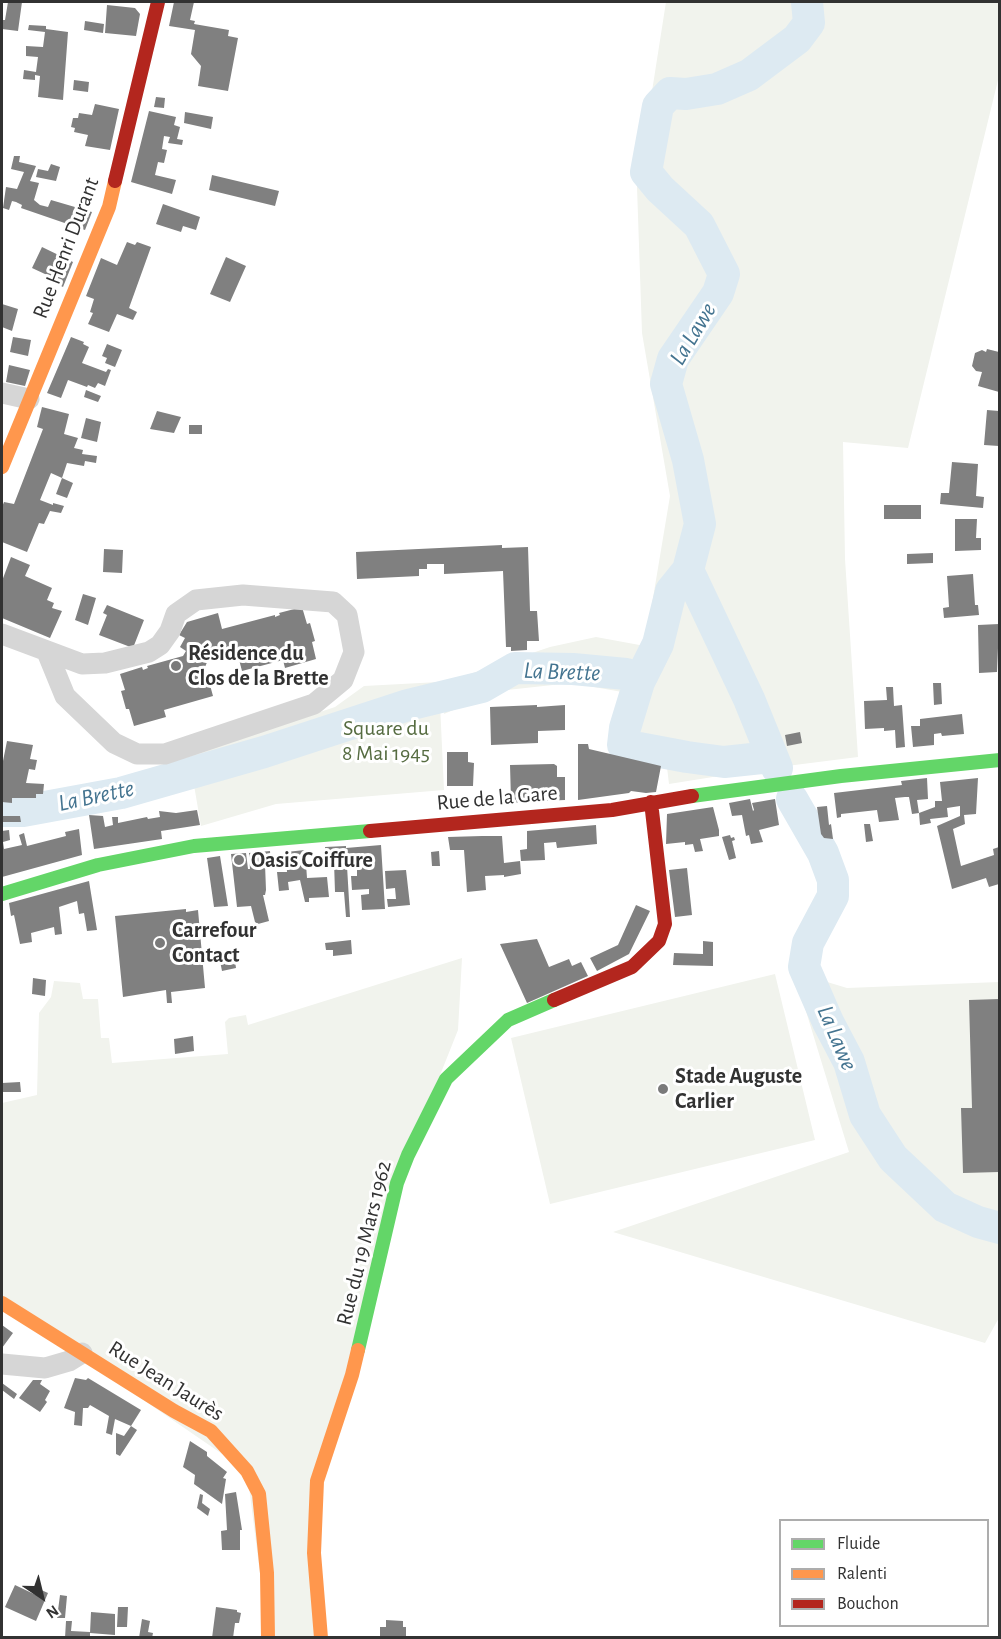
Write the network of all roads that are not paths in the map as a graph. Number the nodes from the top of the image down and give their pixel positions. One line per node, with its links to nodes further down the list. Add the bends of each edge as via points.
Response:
1 (158, 2): 3 (main road, Rue Henri Durant, via 109,207)
2 (2, 393): 3 (street)
3 (29, 399): 4 (main road, Rue Henri Durant)
4 (2, 467)
5 (2, 634): 6 (street)
6 (47, 652): 6 (street, via 65,696 114,743 137,754 165,754 314,704 343,680 354,652 348,615 333,602 243,595 196,600 176,614 170,631 149,652 105,663 82,664)
7 (999, 760): 8 (main road, Rue de la Gare)
8 (651, 802): 9 (main road, Rue de la Gare, via 612,810 194,846 98,865); 14 (main road, Rue du 19 Mars 1962, via 665,924 659,941 632,967 508,1020 446,1079 408,1155 397,1183 352,1375 317,1481 314,1553)
9 (2, 894)
10 (2, 1303): 11 (main road, Rue Jean Jaurès)
11 (82, 1353): 12 (street, via 45,1368); 13 (main road, Rue Jean Jaurès, via 211,1431 247,1471 259,1494 267,1573)
12 (2, 1364)
13 (268, 1638)
14 (321, 1638)

